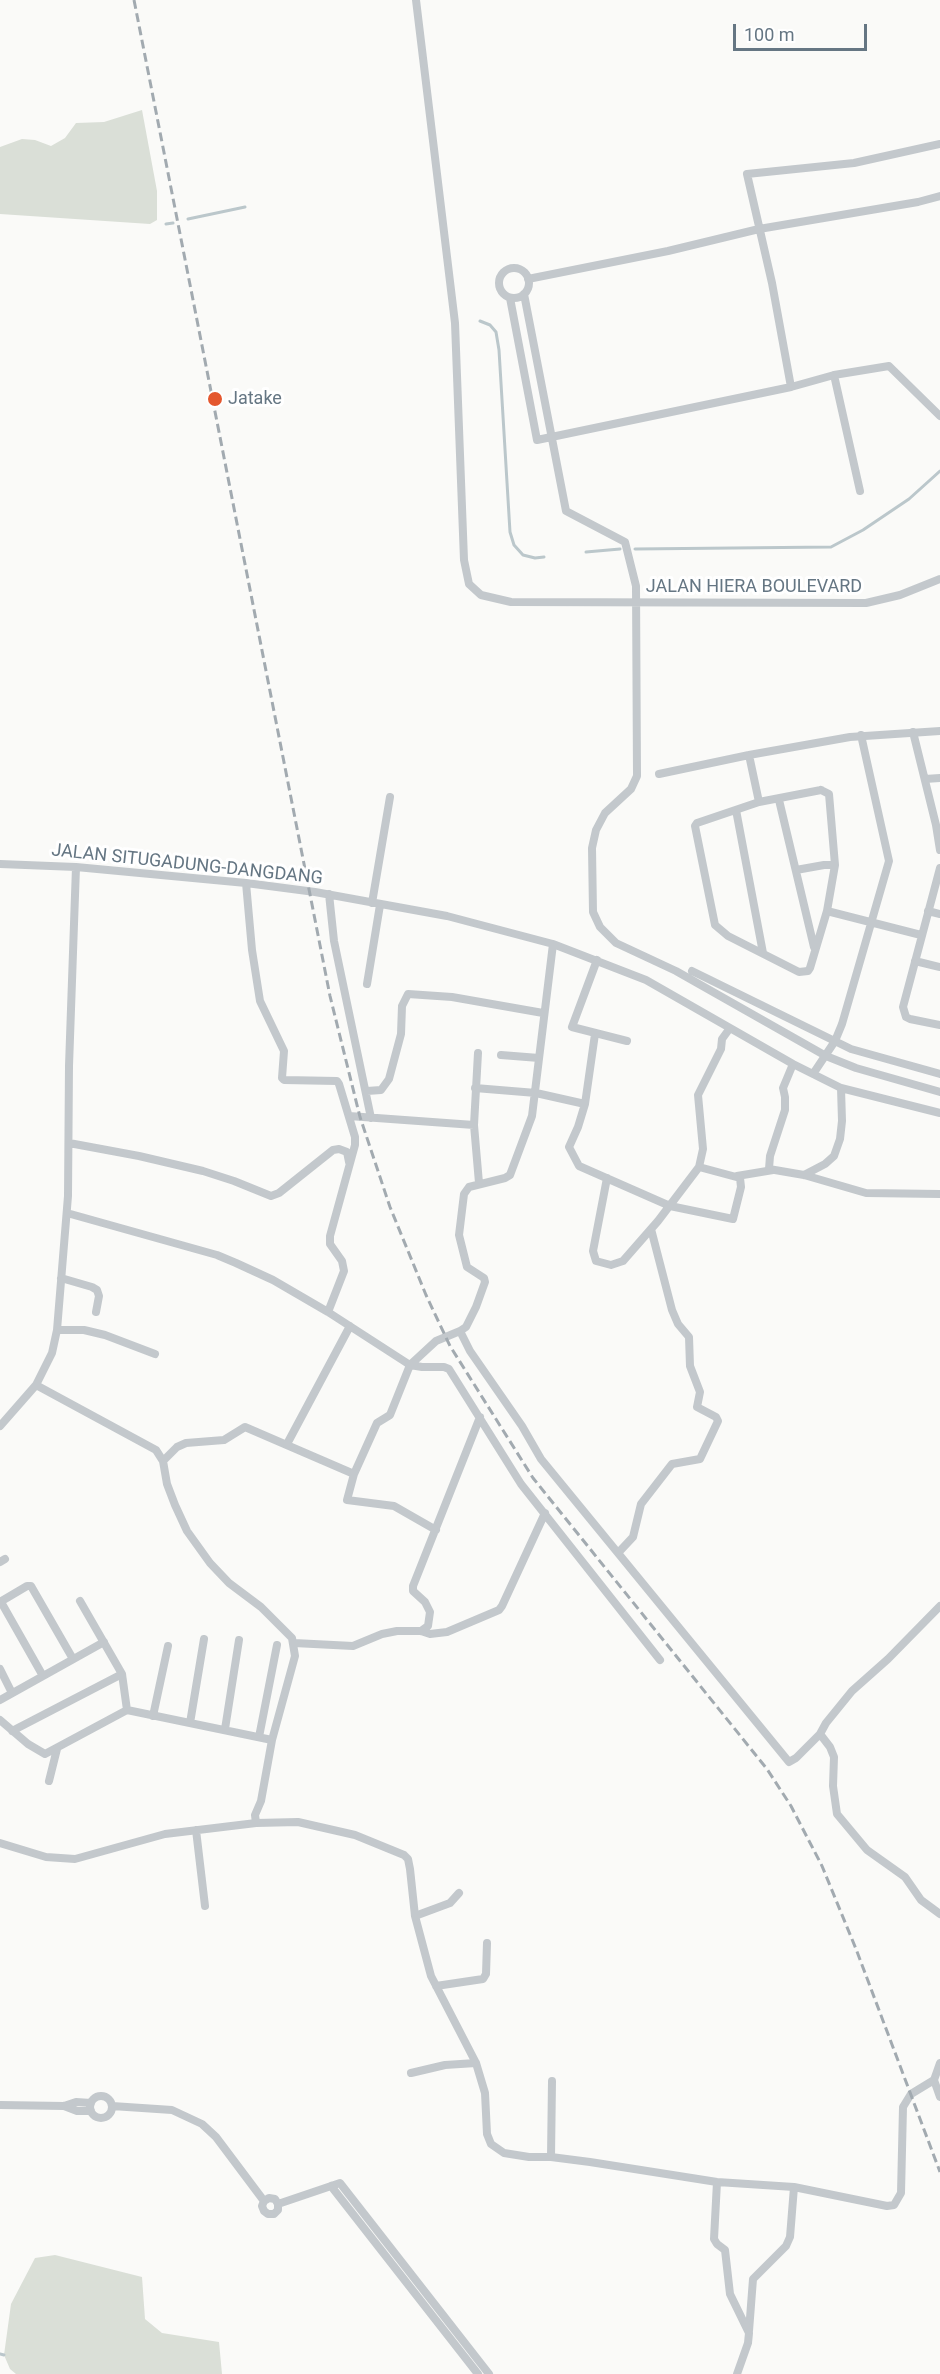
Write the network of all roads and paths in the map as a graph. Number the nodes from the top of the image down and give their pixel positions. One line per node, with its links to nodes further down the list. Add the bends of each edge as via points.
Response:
1 (416, 0): 14 (street, JALAN HIERA BOULEVARD, via 455,323 464,560 470,584 481,595 511,602)
2 (940, 144): 4 (street, via 854,163 747,174)
3 (940, 196): 4 (street)
4 (759, 229): 5 (street); 9 (street)
5 (528, 279): 6 (street); 7 (street, via 518,269 504,272 499,287)
6 (524, 294): 7 (street); 11 (street)
7 (510, 298): 11 (street, via 537,440)
8 (834, 375): 9 (street); 10 (street, via 889,366); 12 (street)
9 (791, 387): 11 (street)
10 (940, 416)
11 (551, 437): 14 (street, via 566,511 625,542)
12 (860, 491)
13 (940, 579): 14 (street, JALAN HIERA BOULEVARD, via 900,596 866,603)
14 (636, 602): 57 (street, via 637,776 631,789 605,813 596,830 592,848 593,912 600,927 616,943 676,971)
15 (940, 731): 16 (street)
16 (913, 732): 17 (street); 21 (street)
17 (861, 735): 18 (street); 39 (street, via 889,853)
18 (749, 755): 19 (street); 24 (street)
19 (659, 774)
20 (940, 778): 21 (street)
21 (925, 779): 26 (street)
22 (390, 797): 35 (street)
23 (779, 800): 24 (street); 29 (street, via 821,790 829,794); 32 (street)
24 (759, 802): 25 (street)
25 (736, 810): 43 (street); 43 (street, via 697,823 695,831 715,925)
26 (938, 825): 27 (street)
27 (940, 850)
28 (0, 864): 30 (street, JALAN SITUGADUNG-DANGDANG)
29 (836, 865): 32 (street); 36 (street)
30 (76, 867): 33 (street, JALAN SITUGADUNG-DANGDANG); 72 (street)
31 (940, 868): 37 (street)
32 (796, 870): 42 (street)
33 (246, 883): 34 (street, JALAN SITUGADUNG-DANGDANG); 69 (street, via 260,1001 284,1051 282,1078 337,1082)
34 (329, 894): 35 (street, JALAN SITUGADUNG-DANGDANG); 64 (street, via 334,941)
35 (376, 904): 41 (street, JALAN SITUGADUNG-DANGDANG, via 447,916); 48 (street)
36 (827, 911): 39 (street); 42 (street)
37 (928, 911): 38 (street); 40 (street)
38 (940, 914)
39 (872, 921): 40 (street); 54 (street)
40 (921, 935): 45 (street)
41 (554, 944): 44 (street, JALAN SITUGADUNG-DANGDANG); 49 (street)
42 (814, 950): 43 (street, via 810,968 803,972)
43 (763, 953)
44 (597, 960): 51 (street, JALAN SITUGADUNG-DANGDANG, via 646,980); 52 (street, via 572,1026)
45 (915, 961): 46 (street); 50 (street, via 903,1007 906,1017)
46 (940, 967)
47 (692, 971): 54 (street)
48 (367, 984)
49 (543, 1013): 58 (street); 64 (street, via 452,996 408,994 403,1001 401,1034 389,1079 384,1088)
50 (940, 1025)
51 (730, 1028): 59 (street, JALAN SITUGADUNG-DANGDANG); 74 (street, via 698,1095 703,1149)
52 (595, 1034): 53 (street); 67 (street)
53 (627, 1041)
54 (835, 1041): 57 (street); 61 (street, via 864,1054)
55 (478, 1053): 62 (street)
56 (501, 1055): 58 (street)
57 (826, 1056): 60 (street); 65 (street)
58 (539, 1058): 66 (street)
59 (793, 1064): 60 (street, JALAN SITUGADUNG-DANGDANG); 75 (street, via 783,1088 785,1110 768,1165)
60 (813, 1074): 63 (street, JALAN SITUGADUNG-DANGDANG)
61 (940, 1074)
62 (475, 1088): 66 (street); 71 (street)
63 (841, 1088): 68 (street, JALAN SITUGADUNG-DANGDANG); 76 (street, via 842,1120 834,1156)
64 (367, 1091): 70 (street)
65 (940, 1092)
66 (536, 1093): 67 (street); 79 (street, via 532,1116 510,1175)
67 (585, 1104): 78 (street, via 569,1147 579,1166)
68 (940, 1113)
69 (349, 1116): 70 (street); 73 (street, via 355,1142)
70 (371, 1118): 71 (street)
71 (474, 1125): 79 (street)
72 (69, 1143): 73 (street, via 234,1180 271,1196 333,1150 347,1152); 82 (street)
73 (349, 1164): 86 (street, via 329,1240 342,1261 344,1276)
74 (699, 1167): 77 (street); 81 (street)
75 (774, 1170): 76 (street); 77 (street)
76 (804, 1175): 80 (street, via 866,1193)
77 (737, 1176): 81 (street, via 741,1187 733,1220)
78 (608, 1178): 81 (street); 83 (street, via 593,1251 596,1261 611,1265 623,1261)
79 (479, 1184): 89 (street, via 469,1187 464,1194 459,1235 467,1267 485,1282 466,1327)
80 (940, 1194)
81 (670, 1206): 83 (street)
82 (67, 1213): 84 (street); 86 (street, via 217,1255 265,1275)
83 (651, 1228): 100 (street, via 672,1310 689,1337 692,1375 700,1392 697,1407 718,1421 700,1459 672,1464 641,1504 633,1537)
84 (61, 1278): 85 (street, via 97,1290); 88 (street)
85 (96, 1312)
86 (328, 1312): 87 (street)
87 (350, 1326): 91 (street); 95 (street)
88 (57, 1330): 90 (street, via 105,1335); 92 (street)
89 (460, 1331): 91 (street, via 436,1341); 100 (street, via 541,1459)
90 (155, 1354)
91 (410, 1365): 93 (street, via 449,1369); 97 (street, via 390,1415 377,1423)
92 (36, 1384): 94 (street); 96 (street, via 135,1437 156,1450)
93 (480, 1417): 98 (street, via 521,1484); 99 (street)
94 (0, 1426)
95 (287, 1444): 96 (street, via 245,1427 224,1440 186,1443); 97 (street)
96 (163, 1461): 108 (street, via 170,1493 187,1531 219,1573 279,1623)
97 (354, 1474): 99 (street, via 347,1500 394,1506)
98 (545, 1513): 104 (street, via 502,1606 447,1632); 112 (street)
99 (436, 1530): 104 (street, via 413,1586 430,1612 428,1626)
100 (618, 1553): 124 (street, via 789,1762)
101 (80, 1601): 107 (street)
102 (1, 1602): 111 (street, via 31,1586); 115 (street)
103 (940, 1606): 124 (street, via 852,1691)
104 (421, 1631): 108 (street, via 389,1632 353,1646)
105 (204, 1639): 121 (street)
106 (239, 1640): 122 (street)
107 (104, 1642): 111 (street); 114 (street)
108 (294, 1643): 126 (street, via 295,1656)
109 (277, 1645): 125 (street)
110 (168, 1646): 119 (street)
111 (73, 1659): 115 (street)
112 (660, 1660)
113 (0, 1669): 116 (street)
114 (122, 1674): 118 (street); 123 (street)
115 (43, 1676): 116 (street)
116 (12, 1693): 117 (street)
117 (0, 1700)
118 (127, 1710): 119 (street); 127 (street)
119 (153, 1716): 121 (street)
120 (0, 1720): 123 (street)
121 (190, 1723): 122 (street)
122 (225, 1729): 125 (street)
123 (12, 1731): 127 (street, via 39,1753)
124 (820, 1734): 134 (street, via 834,1757 837,1814 867,1850 905,1877 921,1900)
125 (259, 1737): 126 (street)
126 (272, 1740): 129 (street)
127 (57, 1749): 128 (street)
128 (49, 1781)
129 (256, 1823): 130 (street); 135 (street, via 319,1825 398,1851 408,1859)
130 (196, 1830): 131 (street, via 154,1836 75,1859 46,1857); 133 (street)
131 (0, 1843)
132 (459, 1893): 135 (street, via 450,1903)
133 (205, 1906)
134 (940, 1914)
135 (415, 1916): 137 (street)
136 (487, 1943): 137 (street, via 483,1978)
137 (436, 1986): 138 (street)
138 (476, 2063): 140 (street); 147 (street, via 485,2093 490,2144 504,2153)
139 (940, 2063): 141 (street)
140 (411, 2073)
141 (934, 2080): 143 (street); 150 (street, via 911,2094 903,2107 901,2193 894,2205)
142 (552, 2081): 147 (street)
143 (940, 2097)
144 (0, 2105): 146 (street, via 64,2106 77,2112)
145 (112, 2106): 146 (street, via 100,2118); 146 (street, via 105,2096 96,2097); 151 (street, via 172,2110 202,2124)
146 (91, 2107)
147 (551, 2157): 148 (street)
148 (717, 2182): 150 (street); 153 (street, via 714,2239 726,2250 730,2295)
149 (331, 2186): 152 (street); 154 (street); 155 (street, via 340,2183)
150 (794, 2187): 153 (street, via 786,2246 753,2279)
151 (264, 2201): 152 (street, via 275,2199); 152 (street, via 262,2206 268,2214 274,2214)
152 (279, 2204)
153 (749, 2333): 156 (street)
154 (478, 2374)
155 (489, 2374)
156 (736, 2374)

